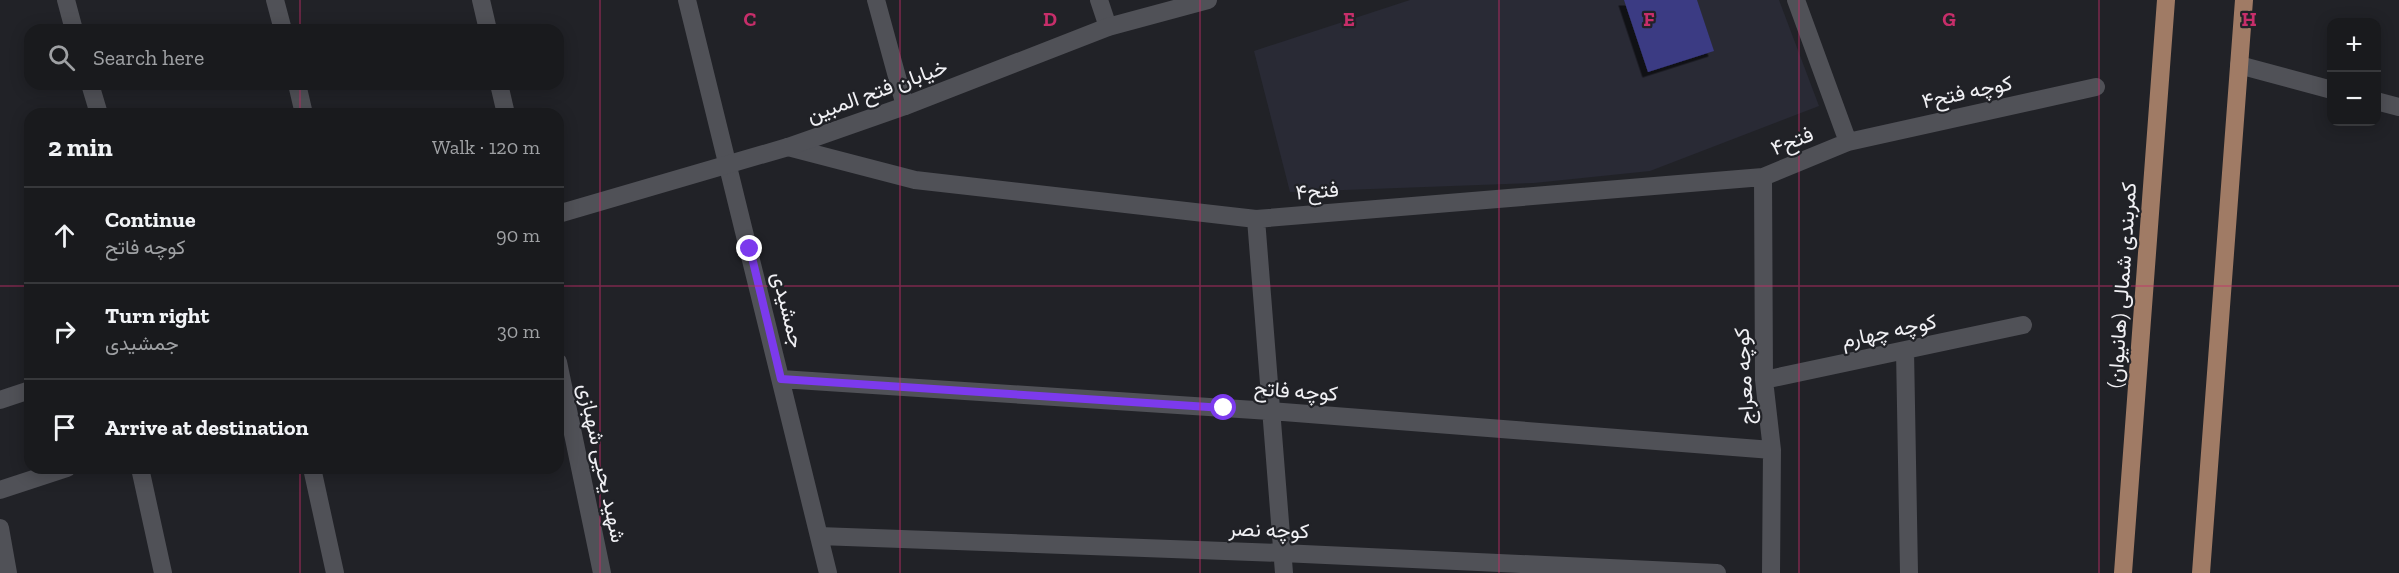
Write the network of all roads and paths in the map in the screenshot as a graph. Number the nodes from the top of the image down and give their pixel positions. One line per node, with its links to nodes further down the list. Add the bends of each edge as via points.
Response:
1 (66, 0): 11 (street)
2 (275, 0): 12 (street)
3 (481, 0): 13 (street)
4 (687, 0): 29 (street, جمشیدی)
5 (876, 0): 22 (street)
6 (1099, 0): 14 (street)
7 (1208, 0): 14 (street, خیابان فتح المبین)
8 (1796, 0): 27 (street)
9 (2166, 0): 60 (main road, کمربندی شمالی (هانیوان))
10 (2244, 0): 15 (main road)
11 (72, 24)
12 (281, 24)
13 (487, 24)
14 (1108, 27): 22 (street, خیابان فتح المبین)
15 (2239, 65): 17 (street); 61 (main road)
16 (2096, 87): 27 (street, کوچه فتح۴)
17 (2327, 89)
18 (92, 90): 24 (street)
19 (298, 90): 25 (street)
20 (500, 90): 26 (street)
21 (2381, 103): 23 (street)
22 (905, 106): 28 (street, خیابان فتح المبین)
23 (2399, 107)
24 (97, 108)
25 (303, 108)
26 (505, 108)
27 (1848, 142): 30 (street, فتح۴)
28 (788, 147): 29 (street, خیابان فتح المبین); 32 (street, فتح۴, via 915,180)
29 (729, 163): 31 (street, خیابان فتح المبین); 35 (street, جمشیدی)
30 (1763, 177): 32 (street, فتح۴); 36 (street, کوچه معراج)
31 (564, 212)
32 (1256, 219): 40 (street)
33 (2023, 325): 34 (street, کوچه چهارم)
34 (1905, 350): 36 (street, کوچه چهارم); 59 (street)
35 (781, 379): 40 (street, کوچه فاتح); 47 (street, جمشیدی)
36 (1764, 380): 41 (street, کوچه معراج)
37 (564, 391): 54 (street, شهید یحیی شهبازی)
38 (24, 392): 39 (street)
39 (0, 400)
40 (1270, 411): 41 (street, کوچه فاتح); 48 (street)
41 (1772, 450): 58 (street, کوچه معراج)
42 (49, 474): 45 (street)
43 (141, 474): 52 (street)
44 (313, 474): 53 (street)
45 (0, 490)
46 (0, 528): 51 (street)
47 (819, 536): 48 (street, کوچه نصر); 55 (street, جمشیدی)
48 (1282, 552): 49 (street, کوچه نصر); 56 (street)
49 (1465, 568): 50 (street, کوچه نصر)
50 (1594, 570): 57 (street, کوچه نصر)
51 (8, 573)
52 (163, 573)
53 (335, 573)
54 (602, 573)
55 (828, 573)
56 (1284, 573)
57 (1717, 573)
58 (1771, 573)
59 (1908, 573)
60 (2123, 573)
61 (2201, 573)

